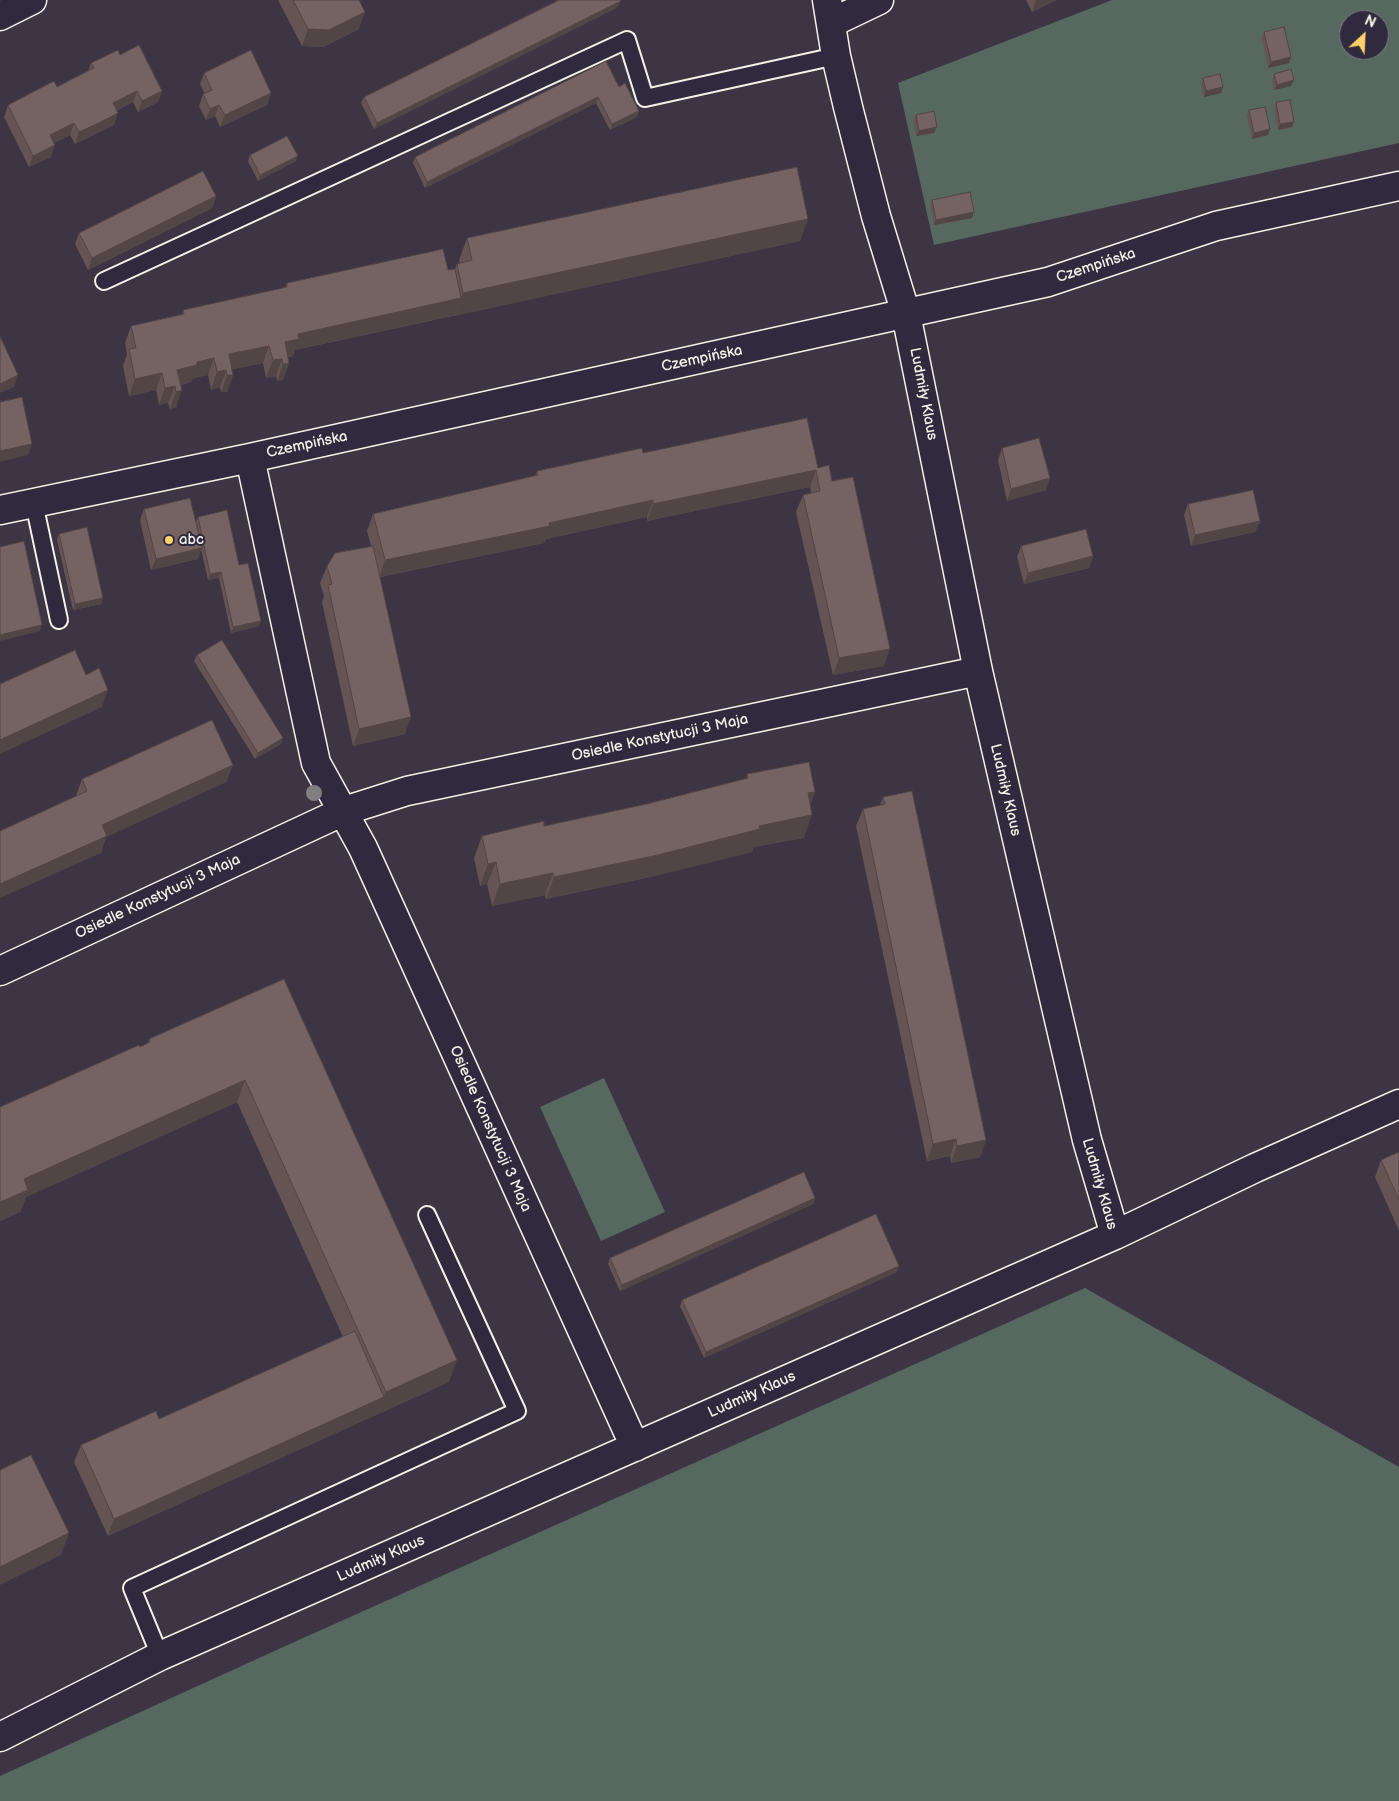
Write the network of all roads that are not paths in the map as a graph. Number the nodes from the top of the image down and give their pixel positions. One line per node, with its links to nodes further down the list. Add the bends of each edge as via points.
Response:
1 (32, 0): 4 (street)
2 (879, 0): 3 (street)
3 (829, 12): 5 (street, Ludmiły Klaus)
4 (0, 16)
5 (836, 56): 7 (lane, via 645,98 627,40); 8 (street, Ludmiły Klaus, via 876,216)
6 (1399, 186): 8 (street, Czempińska, via 1216,226 1048,282)
7 (104, 281)
8 (906, 314): 9 (street, Czempińska); 13 (street, Ludmiły Klaus)
9 (250, 458): 10 (street, Czempińska); 14 (street, Osiedle Konstytucji 3 Maja, via 316,763)
10 (34, 503): 11 (street, Czempińska); 12 (lane)
11 (0, 510)
12 (59, 620)
13 (978, 671): 14 (street, Osiedle Konstytucji 3 Maja, via 407,792); 18 (street, Ludmiły Klaus, via 1086,1140)
14 (344, 811): 15 (street, Osiedle Konstytucji 3 Maja); 19 (street, Osiedle Konstytucji 3 Maja)
15 (0, 971)
16 (1399, 1104): 18 (street)
17 (427, 1214): 20 (lane, via 517,1411 132,1588)
18 (1115, 1235): 19 (street, Ludmiły Klaus)
19 (635, 1447): 20 (street, Ludmiły Klaus)
20 (160, 1656): 21 (street, Ludmiły Klaus)
21 (0, 1737)

